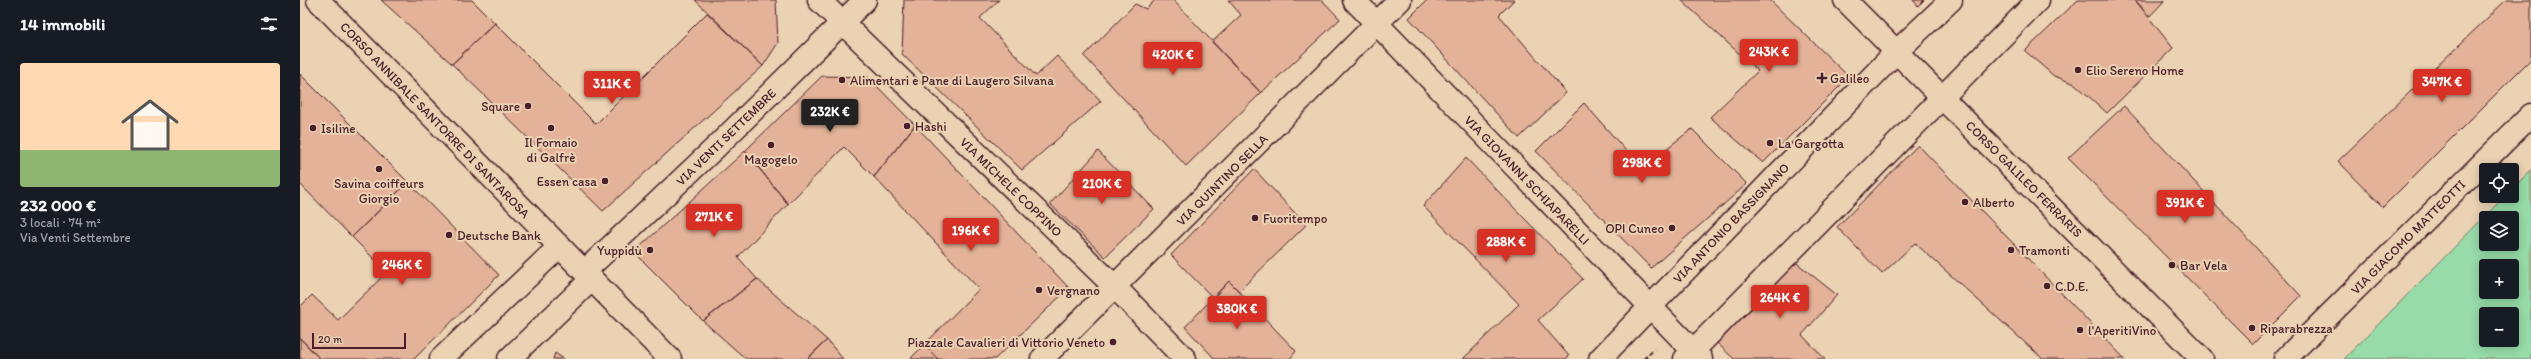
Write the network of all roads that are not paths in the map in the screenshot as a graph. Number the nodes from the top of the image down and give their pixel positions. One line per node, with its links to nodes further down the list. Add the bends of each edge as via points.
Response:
1 (318, 0): 14 (street, CORSO ANNIBALE SANTORRE DI SANTAROSA)
2 (819, 0): 9 (street, VIA MICHELE COPPINO)
3 (865, 0): 9 (street, VIA VENTI SETTEMBRE)
4 (1354, 0): 10 (street, VIA GIOVANNI SCHIAPARELLI)
5 (1400, 0): 10 (street, VIA QUINTINO SELLA)
6 (1845, 0): 11 (street, CORSO GALILEO FERRARIS)
7 (1951, 0): 11 (street, VIA ANTONIO BASSIGNANO)
8 (2038, 0): 12 (street)
9 (842, 22): 15 (street, VIA VENTI SETTEMBRE); 16 (street, VIA MICHELE COPPINO)
10 (1377, 23): 16 (street, VIA QUINTINO SELLA); 17 (street, VIA GIOVANNI SCHIAPARELLI)
11 (1896, 52): 12 (street, CORSO GALILEO FERRARIS); 17 (street, VIA ANTONIO BASSIGNANO)
12 (1941, 96): 18 (street); 25 (street, CORSO GALILEO FERRARIS)
13 (2531, 115): 26 (street, VIA GIACOMO MATTEOTTI)
14 (560, 246): 15 (street, CORSO ANNIBALE SANTORRE DI SANTAROSA); 19 (street)
15 (588, 275): 20 (street, VIA VENTI SETTEMBRE); 21 (street, CORSO ANNIBALE SANTORRE DI SANTAROSA)
16 (1115, 287): 22 (street, VIA QUINTINO SELLA); 23 (street, VIA MICHELE COPPINO)
17 (1649, 308): 18 (street, VIA GIOVANNI SCHIAPARELLI); 24 (street, VIA ANTONIO BASSIGNANO)
18 (1693, 356)
19 (441, 359)
20 (509, 359)
21 (670, 359)
22 (1042, 359)
23 (1185, 359)
24 (1600, 359)
25 (2202, 359)
26 (2285, 359)

